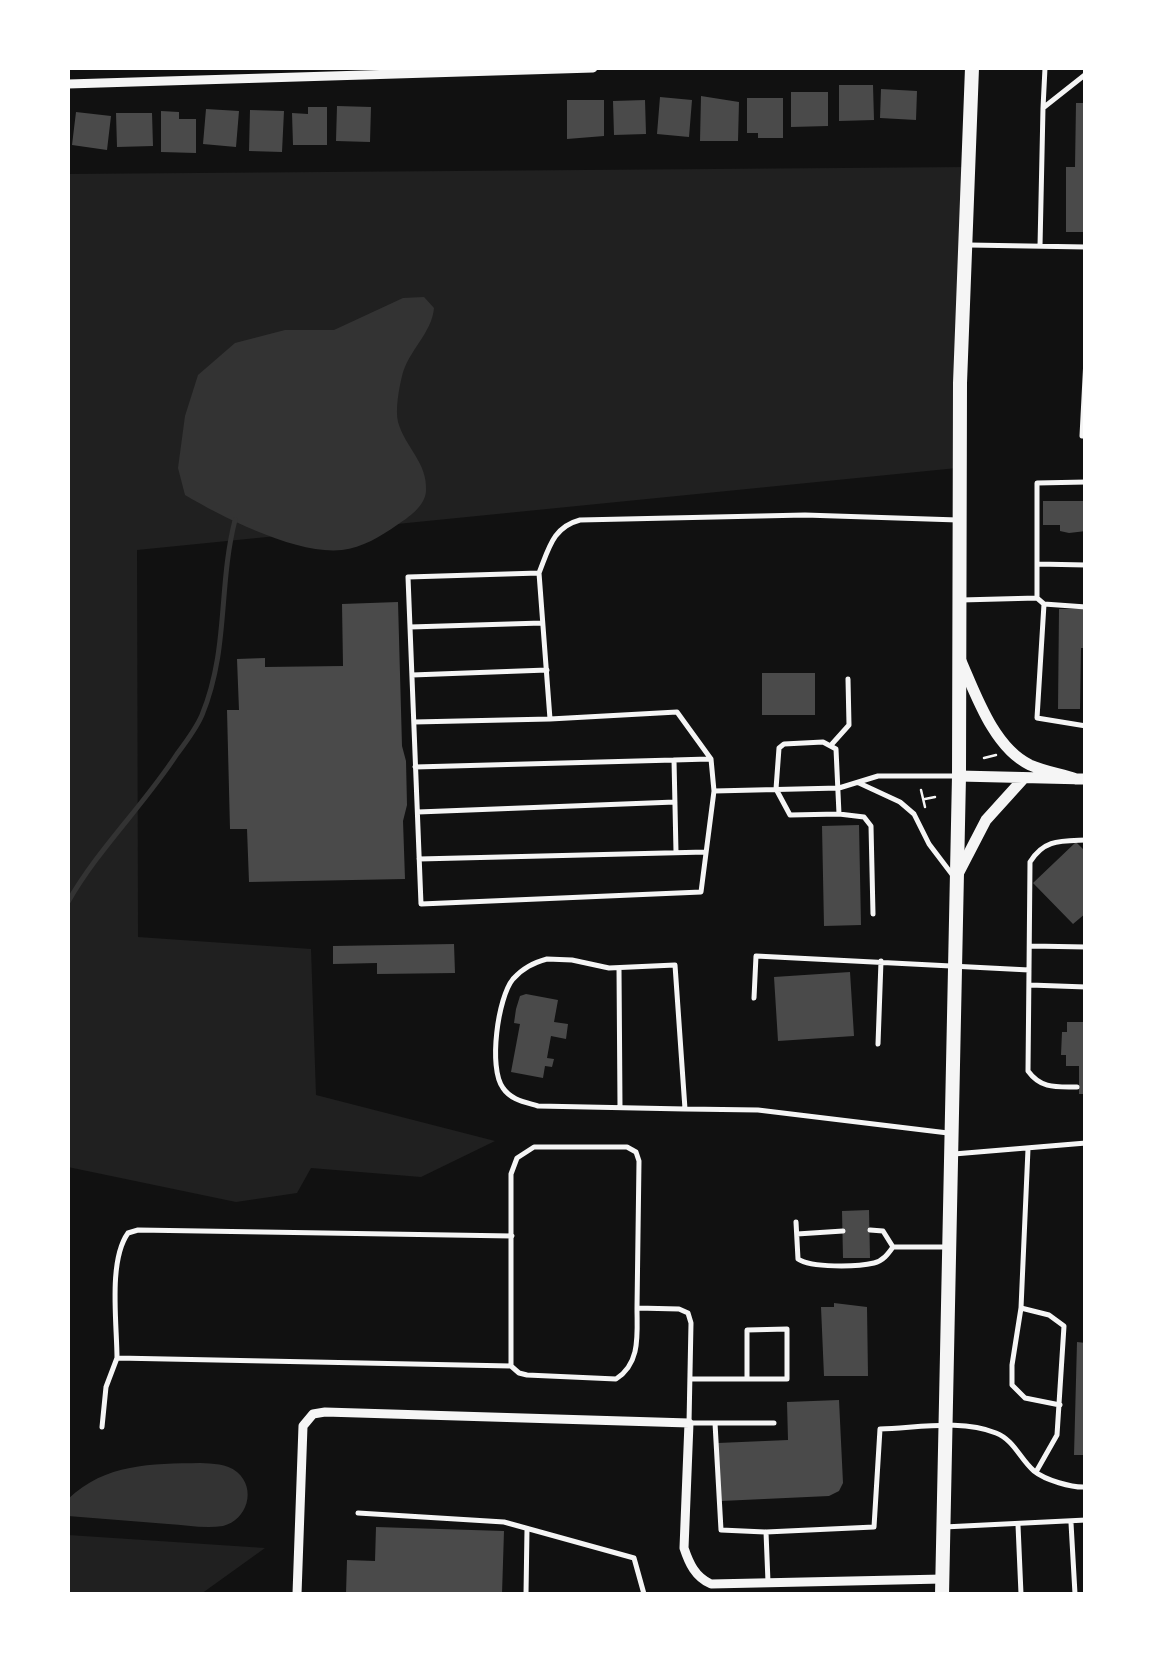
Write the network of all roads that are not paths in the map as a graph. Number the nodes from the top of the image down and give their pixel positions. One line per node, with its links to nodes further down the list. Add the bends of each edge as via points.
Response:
1 (593, 68): 5 (street)
2 (972, 68): 7 (main road)
3 (1045, 68): 6 (lane)
4 (1086, 74): 6 (lane)
5 (68, 84)
6 (1043, 108): 8 (lane)
7 (965, 245): 8 (lane); 13 (main road)
8 (1040, 246): 9 (lane)
9 (1086, 247)
10 (1086, 358): 11 (lane)
11 (1086, 436)
12 (1086, 482): 14 (lane, via 1037,483)
13 (961, 520): 16 (lane, via 580,520 554,534); 18 (main road)
14 (1037, 564): 15 (lane); 17 (lane)
15 (1086, 565)
16 (540, 572): 21 (lane); 22 (lane, via 408,577)
17 (1037, 598): 18 (lane); 19 (lane)
18 (961, 600): 23 (main road)
19 (1044, 604): 20 (lane); 29 (lane, via 1037,718)
20 (1086, 607)
21 (544, 623): 22 (lane); 24 (lane)
22 (410, 627): 25 (lane)
23 (961, 661): 34 (main road); 36 (street, via 1008,747 1028,764)
24 (547, 670): 25 (lane); 27 (lane)
25 (412, 675): 28 (lane)
26 (848, 678): 30 (lane, via 848,724)
27 (550, 719): 28 (lane); 31 (lane, via 677,712)
28 (414, 722): 33 (lane)
29 (1086, 726)
30 (832, 744): 38 (lane); 39 (lane, via 784,744 776,756)
31 (711, 759): 32 (lane); 40 (lane)
32 (674, 760): 33 (lane); 41 (lane)
33 (416, 767): 42 (lane)
34 (959, 776): 35 (street); 37 (lane); 48 (main road)
35 (1024, 778): 36 (street); 48 (street, via 986,820)
36 (1080, 779)
37 (856, 782): 38 (lane); 48 (lane, via 914,814)
38 (839, 788): 39 (lane); 43 (lane)
39 (776, 789): 40 (lane); 43 (lane, via 790,815)
40 (714, 790): 46 (lane)
41 (675, 802): 42 (lane); 45 (lane)
42 (417, 812): 47 (lane)
43 (839, 814): 49 (lane, via 864,817 870,826)
44 (1086, 840): 50 (lane, via 1051,842 1030,862)
45 (676, 852): 46 (lane); 47 (lane)
46 (706, 852): 47 (lane, via 701,892 421,904)
47 (419, 859)
48 (956, 879): 54 (main road)
49 (873, 914)
50 (1030, 946): 51 (lane); 55 (lane)
51 (1086, 947)
52 (881, 961): 54 (lane); 58 (lane, via 756,956); 59 (lane)
53 (618, 968): 61 (lane); 61 (lane, via 547,959 529,964 510,983 495,1062 501,1086 515,1100); 62 (lane, via 675,966)
54 (954, 968): 55 (lane); 63 (main road)
55 (1029, 970): 56 (lane)
56 (1030, 985): 57 (lane); 60 (lane, via 1028,1071 1048,1087)
57 (1086, 987)
58 (754, 998)
59 (878, 1044)
60 (1076, 1088)
61 (620, 1107): 62 (lane)
62 (685, 1109): 63 (lane, via 758,1110)
63 (951, 1134): 66 (main road)
64 (1085, 1144): 65 (lane)
65 (1028, 1149): 66 (lane); 75 (lane)
66 (951, 1154): 73 (main road)
67 (796, 1222): 70 (lane)
68 (870, 1230): 72 (lane, via 882,1231)
69 (842, 1231): 70 (lane)
70 (797, 1234): 72 (lane, via 798,1259 807,1266 876,1264)
71 (512, 1236): 74 (lane, via 510,1174 517,1158 534,1147 636,1152); 76 (lane, via 128,1233 117,1259); 77 (lane)
72 (892, 1246): 73 (lane)
73 (950, 1247): 84 (main road)
74 (637, 1308): 77 (lane, via 632,1363 616,1379 527,1376); 78 (lane, via 688,1313)
75 (1021, 1308): 80 (lane, via 1064,1326); 80 (lane, via 1012,1384 1025,1398)
76 (117, 1358): 77 (lane); 85 (lane)
77 (511, 1366)
78 (690, 1379): 79 (lane); 81 (lane)
79 (747, 1379): 79 (lane, via 787,1379 787,1329 747,1330)
80 (1060, 1405): 86 (lane, via 1057,1434)
81 (689, 1423): 82 (lane); 95 (street, via 689,1562 711,1584); 97 (street, via 314,1414 301,1438)
82 (715, 1423): 83 (lane); 94 (lane, via 721,1530)
83 (774, 1423)
84 (946, 1426): 86 (lane, via 1002,1435); 92 (main road); 94 (lane, via 880,1429 874,1527)
85 (102, 1427)
86 (1036, 1472): 87 (lane)
87 (1086, 1487)
88 (358, 1513): 93 (lane)
89 (1086, 1520): 90 (lane)
90 (1070, 1522): 91 (lane); 101 (lane)
91 (1018, 1525): 92 (lane); 100 (lane)
92 (944, 1527): 96 (main road)
93 (528, 1529): 98 (lane); 99 (lane, via 634,1558)
94 (766, 1532): 95 (lane)
95 (768, 1582): 96 (street)
96 (943, 1586)
97 (298, 1594)
98 (526, 1594)
99 (644, 1594)
100 (1022, 1594)
101 (1075, 1594)

